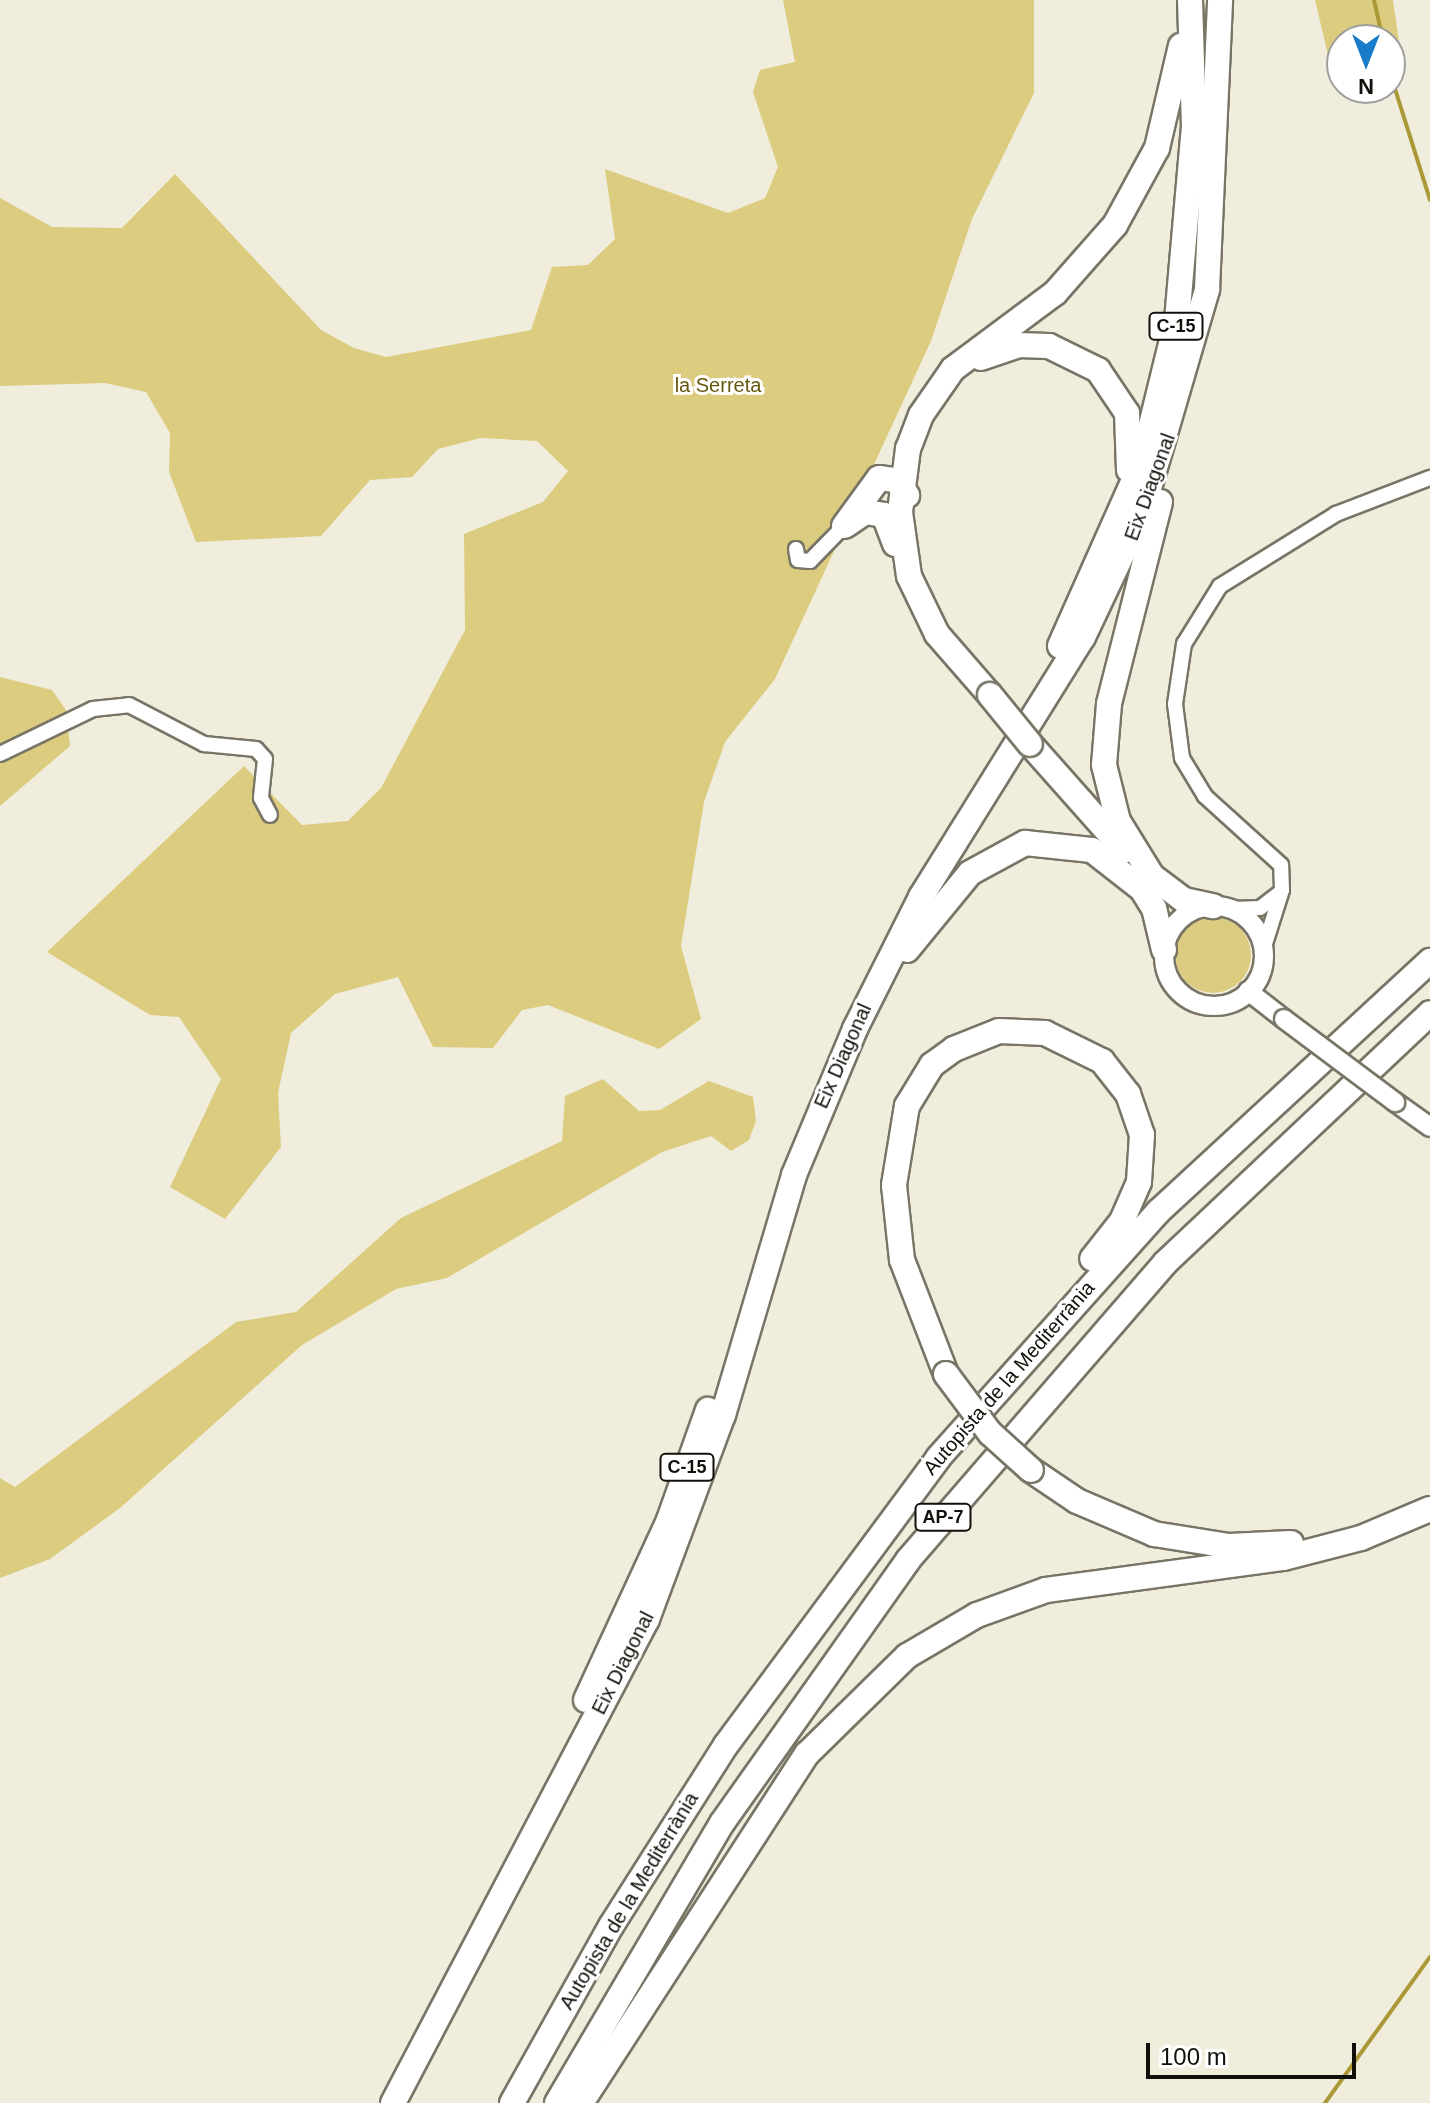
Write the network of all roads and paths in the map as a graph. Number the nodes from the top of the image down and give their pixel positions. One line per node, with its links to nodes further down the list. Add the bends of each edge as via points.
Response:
1 (1184, 0): 5 (highway, via 1166,121 1115,225 1055,293 953,369)
2 (1190, 0): 11 (highway, Eix Diagonal / C-15, via 1194,142 1177,320 1153,429)
3 (1220, 0): 4 (highway, Eix Diagonal / C-15, via 1218,148)
4 (1203, 316): 15 (highway, via 1104,736 1111,803); 23 (highway, Eix Diagonal / C-15, via 1154,484 1113,579 921,897)
5 (921, 415): 7 (highway); 8 (highway)
6 (1430, 478): 16 (street, via 1336,514 1220,586 1184,644 1175,704 1182,758 1205,796 1277,856)
7 (902, 484): 8 (highway, via 885,477); 12 (highway)
8 (869, 485): 9 (highway)
9 (844, 526): 10 (street, via 810,561 798,560); 12 (highway, via 865,512 889,519)
10 (796, 549)
11 (1098, 568): 12 (highway, via 1130,466 1127,413 1087,362 1049,346 1018,345 967,369 930,424 916,492); 28 (highway, Eix Diagonal / C-15, via 821,1067 669,1520 605,1662)
12 (923, 594): 15 (highway, bridge, via 990,695)
13 (0, 754): 14 (street, via 93,709 129,705 204,744 256,749 265,759 261,798)
14 (270, 815)
15 (1147, 883): 17 (highway, via 1184,900); 19 (highway); 23 (highway, via 1077,845 1041,841 1007,849 943,901)
16 (1282, 890): 17 (street, via 1260,908); 18 (street)
17 (1222, 908): 18 (street, via 1252,924); 19 (street, via 1187,914)
18 (1264, 947): 21 (street)
19 (1164, 950): 21 (street, via 1173,984 1193,1001 1219,1006)
20 (1430, 961): 27 (highway, Autopista de la Mediterrània / AP-7, via 1239,1132 1104,1269 938,1458)
21 (1248, 991): 24 (street, bridge)
22 (1430, 1013): 31 (highway, Autopista de la Mediterrània / AP-7, via 1165,1263 917,1548 722,1823)
23 (855, 1029): 29 (highway, Eix Diagonal / C-15, via 794,1175 723,1415 647,1619)
24 (1430, 1127)
25 (1430, 1498): 27 (highway, bridge, via 1313,1540 1229,1546 1125,1524 1031,1470 990,1433 946,1374 916,1310 895,1218 896,1156 907,1106 932,1065 970,1040 1023,1030 1065,1039 1102,1061 1128,1094 1142,1135 1132,1201 1111,1238 864,1532)
26 (1430, 1509): 32 (highway, via 1361,1538 1284,1558 1046,1590 977,1615 907,1656 847,1707 807,1754)
27 (767, 1686): 30 (highway, Autopista de la Mediterrània / AP-7, via 648,1865)
28 (376, 2103)
29 (393, 2103)
30 (512, 2103)
31 (557, 2103)
32 (581, 2103)

